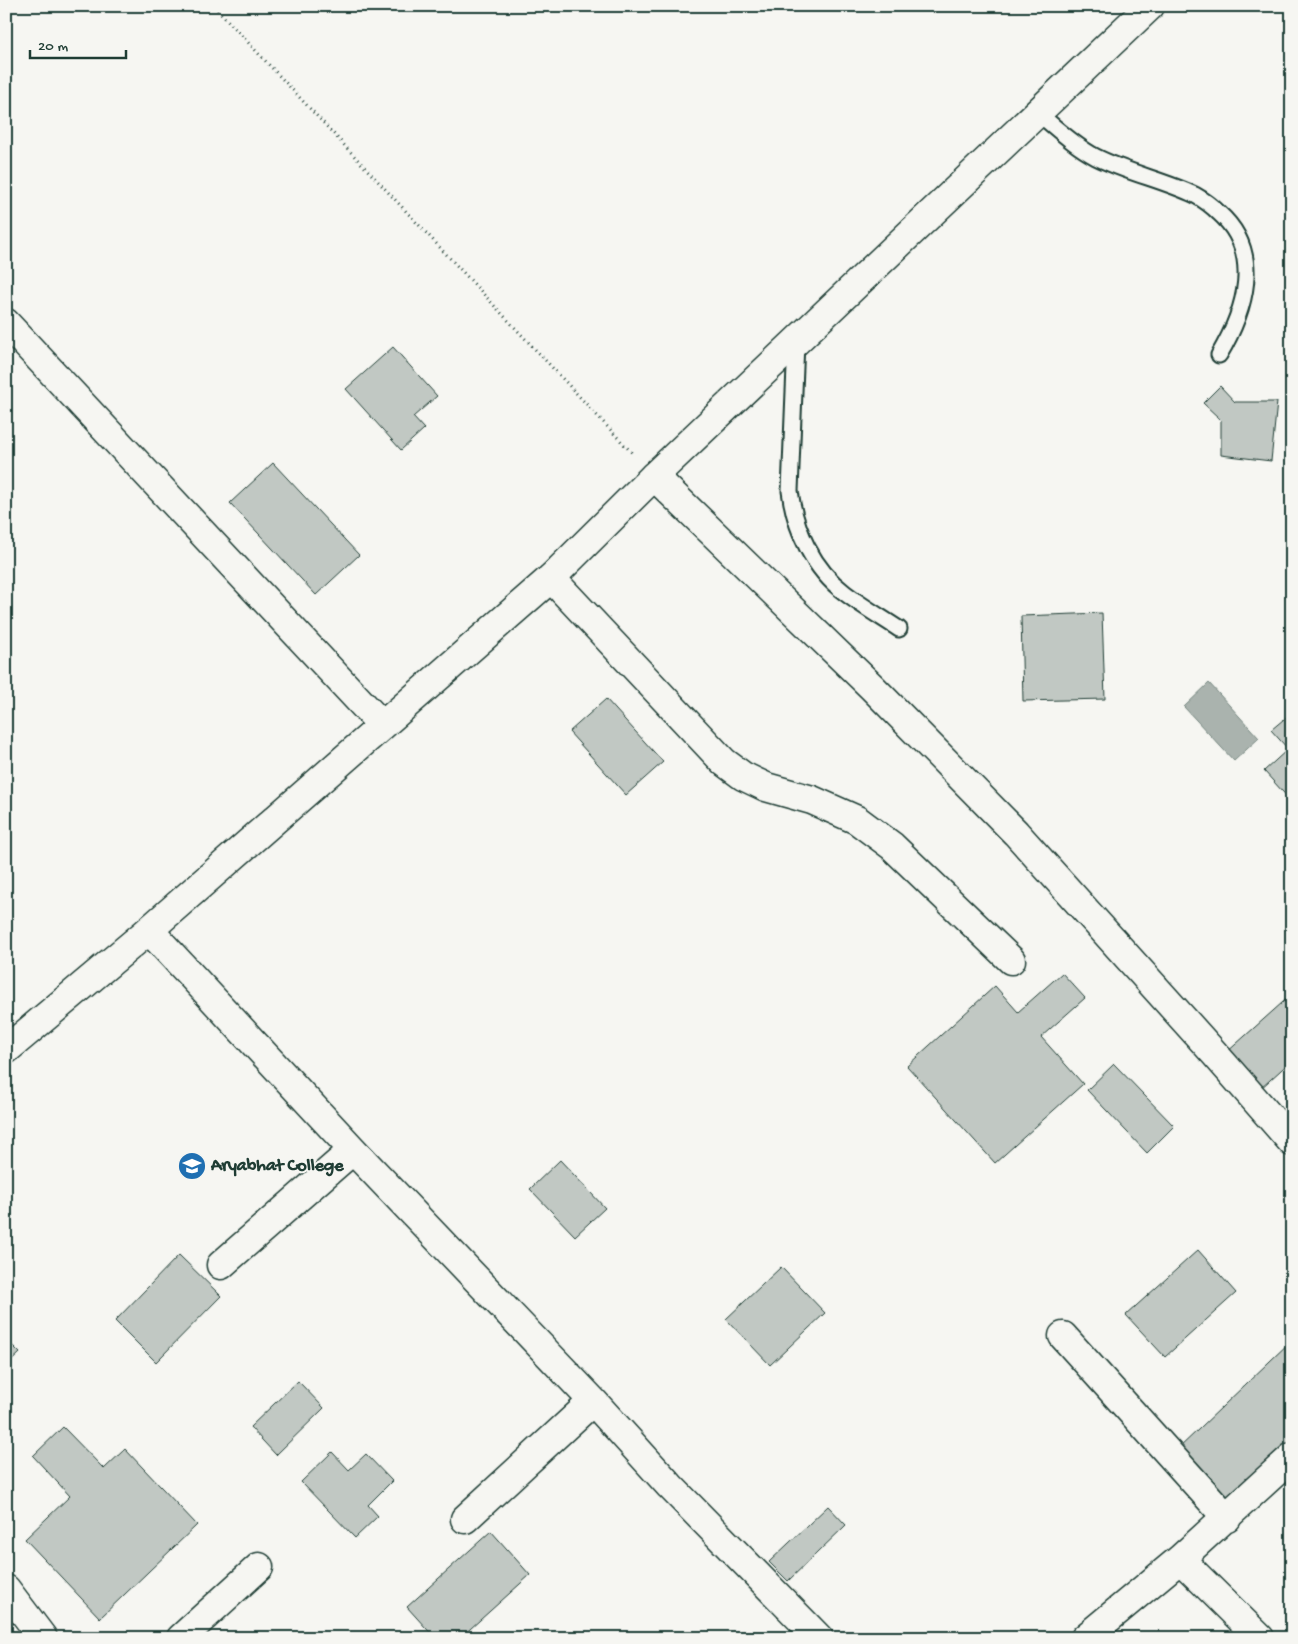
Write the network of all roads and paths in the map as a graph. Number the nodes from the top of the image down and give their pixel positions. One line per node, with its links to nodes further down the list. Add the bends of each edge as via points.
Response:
1 (214, 6): 7 (path)
2 (1150, 6): 3 (street)
3 (1038, 113): 5 (street); 6 (lane, via 1094,156 1208,203 1237,233 1245,253 1244,292 1232,332)
4 (6, 323): 10 (street)
5 (796, 342): 7 (street); 9 (lane, via 790,491 800,534 828,578)
6 (1218, 355)
7 (654, 476): 8 (street); 14 (street, via 872,687 1016,833)
8 (551, 578): 10 (street); 12 (street, via 724,762 766,787 812,800 857,820 892,846)
9 (898, 629)
10 (382, 725): 11 (street)
11 (149, 930): 13 (street); 15 (street)
12 (1011, 960)
13 (6, 1050)
14 (1292, 1142)
15 (353, 1150): 16 (street); 18 (street)
16 (221, 1265)
17 (1063, 1336): 20 (street)
18 (593, 1401): 21 (street); 27 (street, via 670,1486)
19 (1292, 1456): 20 (street)
20 (1227, 1518): 22 (street)
21 (464, 1519)
22 (1180, 1559): 28 (street); 29 (street)
23 (259, 1567): 26 (street)
24 (6, 1589): 25 (street)
25 (43, 1638)
26 (181, 1638)
27 (819, 1638)
28 (1085, 1638)
29 (1260, 1638)

